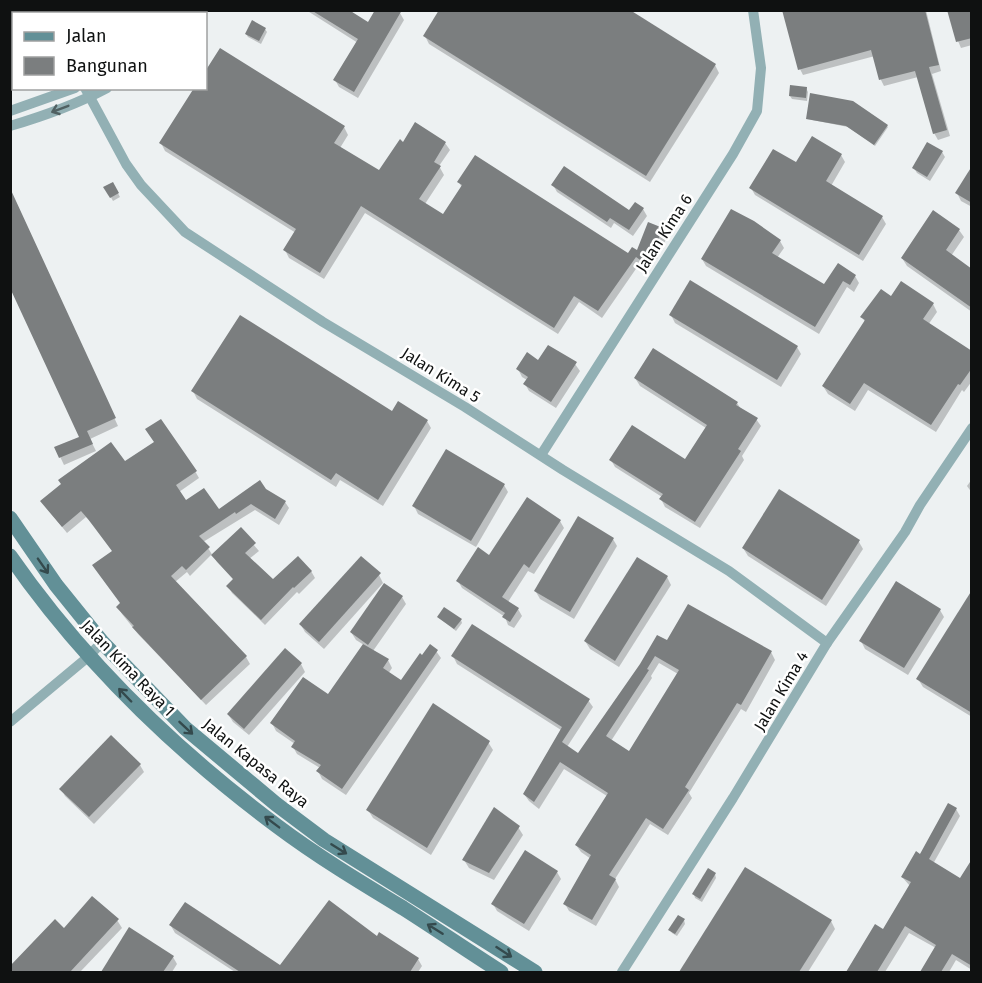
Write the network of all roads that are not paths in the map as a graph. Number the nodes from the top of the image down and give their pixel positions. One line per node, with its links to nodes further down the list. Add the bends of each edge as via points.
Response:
1 (753, 10): 7 (street, Jalan Kima 6, via 761,68 757,111)
2 (69, 90): 4 (street)
3 (87, 93): 5 (street, one-way to 5); 7 (street, Jalan Kima 5, via 136,178 185,232 323,322)
4 (10, 111)
5 (10, 126)
6 (972, 428): 11 (street, Jalan Kima 4)
7 (541, 455): 11 (street, Jalan Kima 5, via 729,571)
8 (10, 518): 10 (main road, Jalan Kapasa Raya, one-way to 10)
9 (10, 556): 12 (main road, Jalan Kima Raya 1)
10 (102, 642): 12 (street); 15 (main road, Jalan Kapasa Raya, one-way to 15, via 185,728 276,804 324,840)
11 (827, 643): 16 (street, Jalan Kima 4)
12 (88, 657): 13 (street); 14 (main road, Jalan Kima Raya 1, one-way to 12, via 269,820 199,764)
13 (10, 722)
14 (501, 972)
15 (535, 972)
16 (621, 972)

